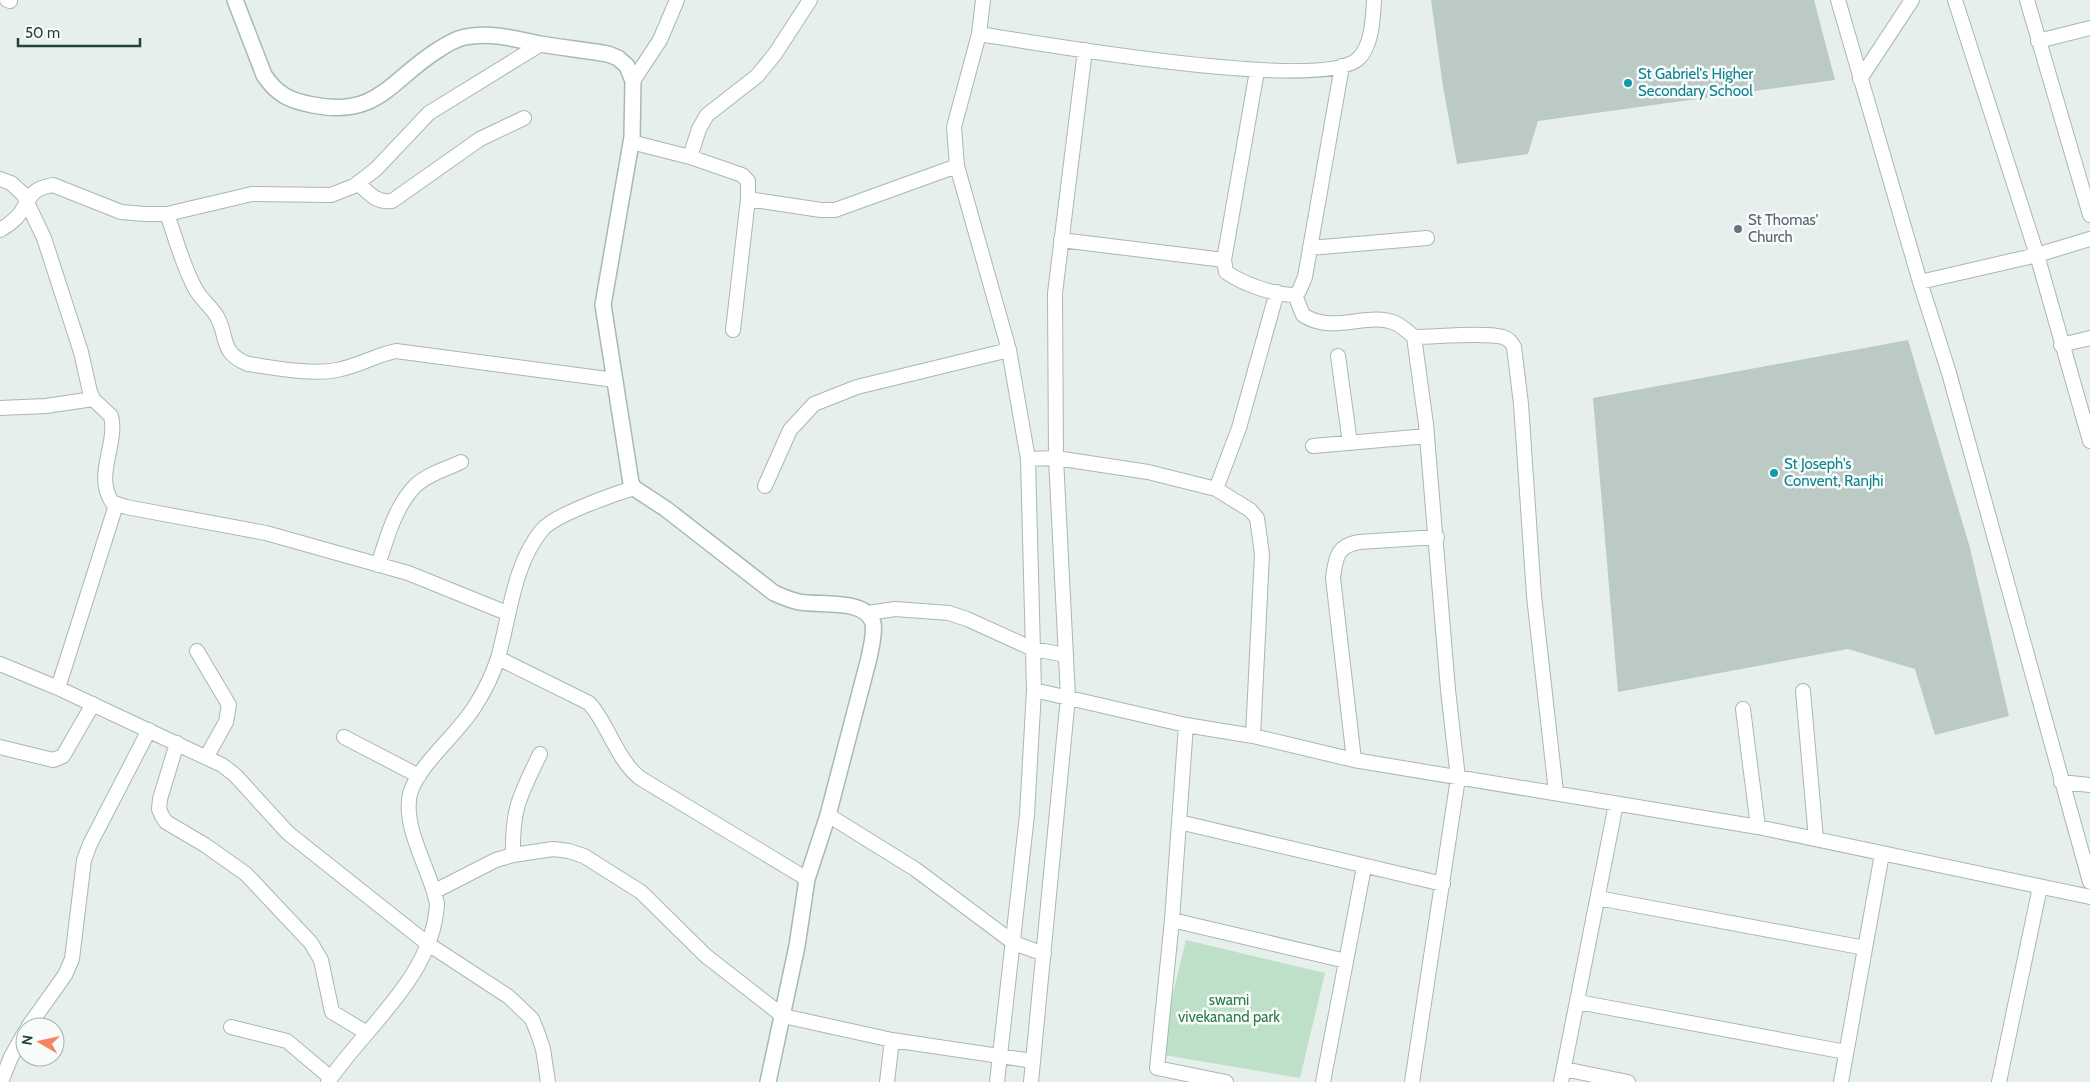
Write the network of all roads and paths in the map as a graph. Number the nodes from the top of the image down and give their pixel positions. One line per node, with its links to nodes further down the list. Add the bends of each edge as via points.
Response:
1 (234, 0): 13 (street, via 270,85 292,101 332,109 370,102 430,55 456,40 487,36)
2 (677, 0): 18 (street, via 660,40)
3 (810, 0): 21 (street, via 757,76 707,115)
4 (983, 0): 11 (street)
5 (1372, 0): 15 (street, via 1366,48 1358,59)
6 (1838, 0): 17 (street)
7 (1912, 0): 17 (street)
8 (1955, 0): 34 (street)
9 (2027, 0): 12 (street)
10 (2090, 28): 12 (street)
11 (979, 34): 14 (street); 22 (street, via 954,127)
12 (2038, 41): 28 (street)
13 (541, 44): 18 (street, via 618,58 627,66); 24 (street, via 429,113 376,169)
14 (1085, 50): 16 (street); 32 (street)
15 (1342, 66): 16 (street, via 1312,71); 33 (street)
16 (1258, 71): 35 (street)
17 (1860, 80): 36 (street)
18 (633, 81): 20 (street)
19 (524, 118): 24 (street, via 480,139 392,201 375,199)
20 (632, 134): 21 (street); 45 (street, via 602,306)
21 (690, 157): 25 (street, via 742,175 748,181)
22 (957, 166): 25 (street, via 828,210); 43 (street)
23 (0, 179): 26 (street, via 18,187)
24 (358, 183): 27 (street, via 331,195 252,194)
25 (748, 199): 39 (street)
26 (26, 202): 27 (street, via 33,192 53,185 121,212); 29 (street, via 13,222); 46 (street, via 44,238)
27 (167, 214): 45 (street, via 193,283 216,315 224,342 234,356 261,366 334,370 381,354 405,352)
28 (2090, 215)
29 (0, 230)
30 (1427, 238): 33 (street)
31 (2090, 239): 34 (street)
32 (1061, 240): 35 (street); 52 (street, via 1055,293)
33 (1310, 248): 38 (street, via 1305,277)
34 (2037, 255): 36 (street); 42 (street)
35 (1224, 260): 37 (street, via 1226,272 1233,277)
36 (1920, 282): 85 (street, via 1949,373)
37 (1277, 292): 38 (street); 57 (street, via 1239,428)
38 (1295, 296): 40 (street, via 1302,315 1317,322 1337,324 1382,320 1394,322)
39 (733, 330)
40 (1414, 337): 48 (street); 87 (street, via 1504,337 1514,347 1534,596)
41 (2090, 338): 42 (street)
42 (2061, 345): 49 (street)
43 (1009, 350): 53 (street); 55 (street, via 857,387 814,404 790,430)
44 (1338, 356): 50 (street)
45 (615, 380): 56 (street, via 628,475)
46 (93, 399): 47 (street); 58 (street, via 113,422 105,480 108,496)
47 (0, 408)
48 (1427, 436): 50 (street); 59 (street)
49 (2090, 441)
50 (1350, 443): 51 (street)
51 (1313, 446)
52 (1056, 458): 53 (street); 57 (street, via 1148,472); 65 (street)
53 (1028, 459): 63 (street)
54 (461, 462): 60 (street, via 428,477 408,495 390,528)
55 (765, 486)
56 (634, 488): 61 (street, via 556,519 542,529 524,562); 62 (street, via 780,596 801,602 849,606)
57 (1216, 489): 76 (street, via 1250,510 1257,518 1260,530 1262,554)
58 (116, 505): 60 (street, via 266,533); 68 (street)
59 (1437, 537): 82 (street, via 1346,544 1338,553 1333,578); 84 (street)
60 (378, 565): 61 (street, via 408,573)
61 (507, 612): 66 (street)
62 (868, 613): 63 (street, via 895,610 949,614); 89 (street, via 874,632 869,658)
63 (1033, 649): 65 (street); 69 (street)
64 (197, 651): 81 (street, via 229,705 226,722)
65 (1066, 656): 71 (street)
66 (498, 658): 83 (street, via 464,724); 96 (street, via 589,703 632,771)
67 (0, 664): 68 (street)
68 (58, 688): 72 (street)
69 (1034, 690): 71 (street); 104 (street, via 1027,815)
70 (1803, 691): 92 (street)
71 (1068, 697): 74 (street); 107 (street)
72 (93, 704): 75 (street); 79 (street, via 59,759)
73 (1743, 709): 91 (street)
74 (1186, 725): 76 (street); 90 (street)
75 (148, 730): 78 (street); 111 (street, via 84,860 72,960 65,976)
76 (1253, 736): 82 (street)
77 (344, 737): 83 (street)
78 (177, 743): 81 (street); 113 (street, via 160,799 162,816 166,822 238,868 266,895 318,952 332,1012)
79 (0, 747)
80 (540, 754): 94 (street, via 514,813)
81 (207, 756): 105 (street, via 235,776 288,833)
82 (1354, 760): 84 (street)
83 (419, 776): 100 (street, via 410,795 410,817)
84 (1458, 778): 87 (street); 98 (street)
85 (2061, 782): 86 (street); 97 (street)
86 (2090, 785)
87 (1556, 792): 88 (street)
88 (1616, 804): 91 (street); 102 (street)
89 (828, 815): 96 (street); 104 (street, via 915,870)
90 (1179, 822): 95 (street); 103 (street)
91 (1758, 827): 92 (street)
92 (1816, 839): 93 (street)
93 (1882, 854): 99 (street); 106 (street)
94 (512, 855): 100 (street); 110 (street, via 553,849 584,856 641,892 706,956)
95 (1364, 867): 98 (street); 108 (street)
96 (807, 879): 110 (street)
97 (2090, 882)
98 (1443, 884): 130 (street)
99 (2040, 887): 101 (street); 133 (street)
100 (435, 891): 105 (street, via 436,917)
101 (2090, 897)
102 (1598, 898): 106 (street); 109 (street)
103 (1172, 920): 108 (street); 119 (street)
104 (1014, 943): 107 (street); 117 (street)
105 (428, 944): 113 (street, via 406,985); 123 (street, via 509,997 532,1019 543,1049)
106 (1865, 948): 116 (street)
107 (1044, 954): 118 (street)
108 (1346, 961): 129 (street)
109 (1578, 1002): 116 (street); 120 (street)
110 (783, 1016): 114 (street); 124 (street)
111 (35, 1017)
112 (231, 1027): 121 (street, via 286,1041)
113 (367, 1033): 121 (street)
114 (892, 1040): 117 (street); 125 (street)
115 (15, 1049): 122 (street)
116 (1846, 1052): 132 (street)
117 (1000, 1056): 118 (street); 126 (street)
118 (1033, 1061): 127 (street)
119 (1156, 1075): 128 (street)
120 (1562, 1075): 131 (street)
121 (330, 1080)
122 (1, 1082)
123 (548, 1082)
124 (768, 1082)
125 (887, 1082)
126 (997, 1082)
127 (1031, 1082)
128 (1226, 1082)
129 (1323, 1082)
130 (1412, 1082)
131 (1628, 1082)
132 (1841, 1082)
133 (1999, 1082)

